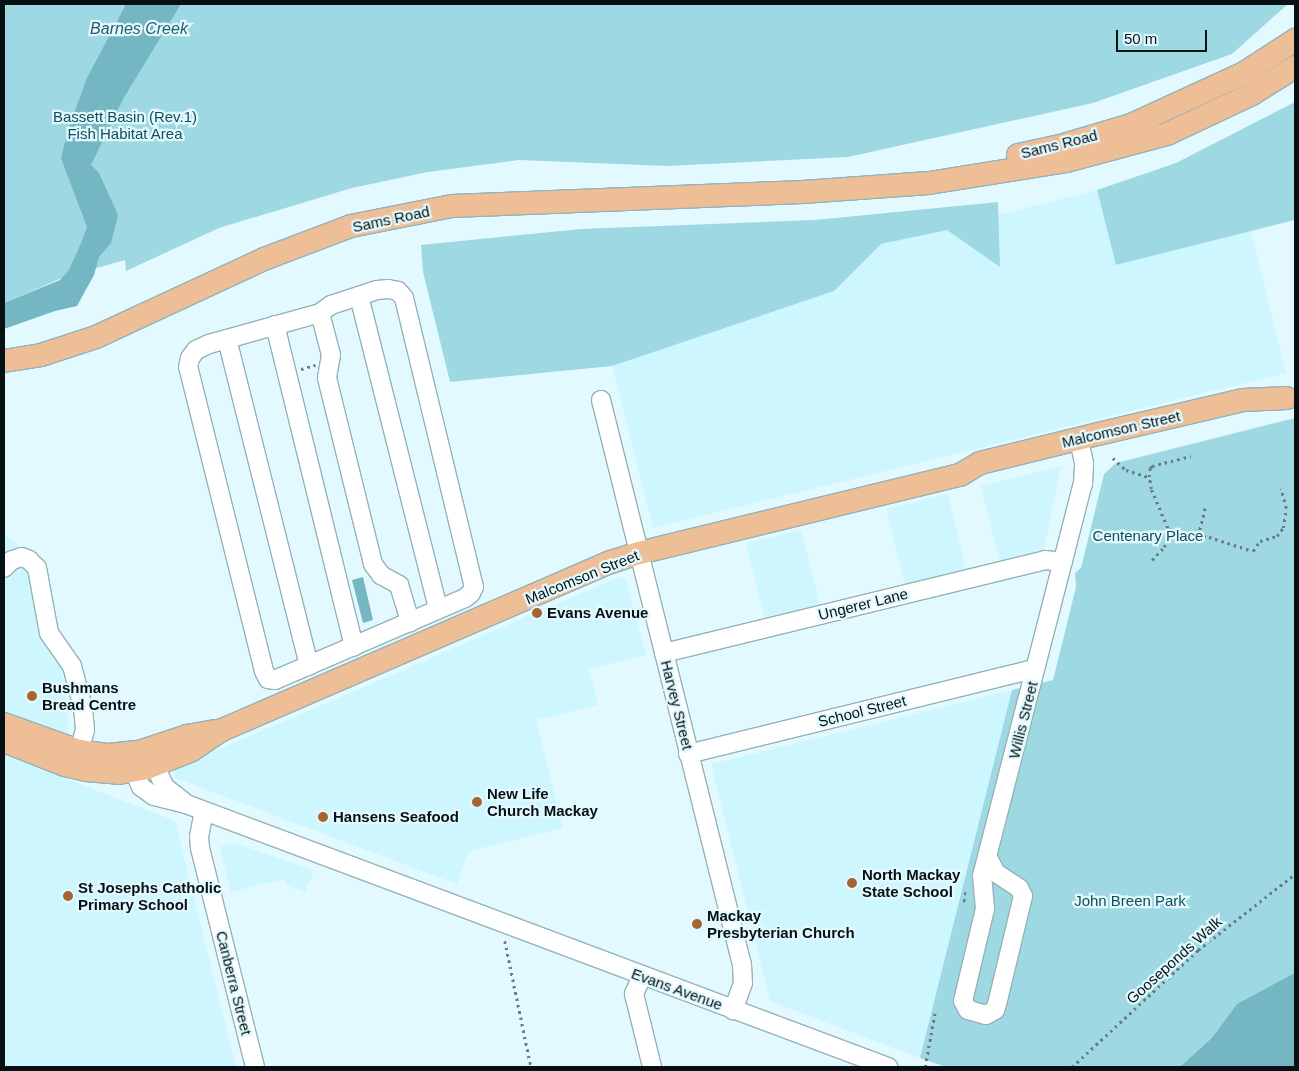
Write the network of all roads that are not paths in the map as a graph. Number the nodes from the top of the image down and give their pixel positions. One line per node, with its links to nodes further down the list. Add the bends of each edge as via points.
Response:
1 (1295, 40): 3 (main road, Sams Road, via 1244,73 1131,125 1060,146 980,164)
2 (1295, 67): 3 (main road, Sams Road, via 1252,94 1167,134 1067,162 929,183)
3 (803, 192): 8 (main road, Sams Road, via 452,206 351,226 264,259 96,337 41,355)
4 (359, 296): 5 (street); 15 (street); 15 (street, via 388,289 398,291 404,298 474,579 472,593)
5 (320, 312): 6 (street); 16 (street, via 331,361 328,378 373,564 381,575 399,585)
6 (275, 326): 7 (street); 17 (street)
7 (227, 339): 19 (street); 19 (street, via 196,350 188,367 264,672 268,679 275,680)
8 (4, 361)
9 (1291, 396): 11 (main road, Malcomson Street, via 1244,413)
10 (601, 400): 12 (street, Harvey Street)
11 (1080, 445): 12 (main road, Malcomson Street, via 983,475 960,474); 13 (street, Willis Street, via 1084,463 1083,484)
12 (639, 553): 18 (street, Harvey Street); 25 (main road, Malcomson Street, via 611,562 222,730 192,750)
13 (1063, 562): 18 (street, Ungerer Lane, via 1045,560); 20 (street, Willis Street)
14 (4, 568): 24 (street, via 19,558 28,558 36,566 48,633 74,670 85,730)
15 (438, 609): 16 (street)
16 (410, 622): 17 (street)
17 (354, 646): 19 (street)
18 (664, 653): 23 (street, Harvey Street)
19 (309, 666)
20 (1035, 669): 23 (street, School Street); 27 (street, Willis Street)
21 (4, 724): 24 (main road)
22 (4, 741): 24 (main road, via 65,765)
23 (688, 754): 29 (street, Harvey Street, via 742,965 743,983)
24 (98, 758): 25 (main road); 25 (main road)
25 (146, 762): 26 (street, Evans Avenue, via 166,789)
26 (204, 812): 28 (street, Evans Avenue); 30 (street, Canberra Street, via 200,848)
27 (988, 858): 27 (street, Willis Street, via 981,882 985,909 963,1001 968,1010 980,1015 991,1014 995,1010 1023,896 1019,888 996,873)
28 (642, 976): 29 (street, Evans Avenue); 31 (street, via 634,994)
29 (733, 1010): 32 (street, Evans Avenue)
30 (255, 1067)
31 (652, 1067)
32 (888, 1067)

